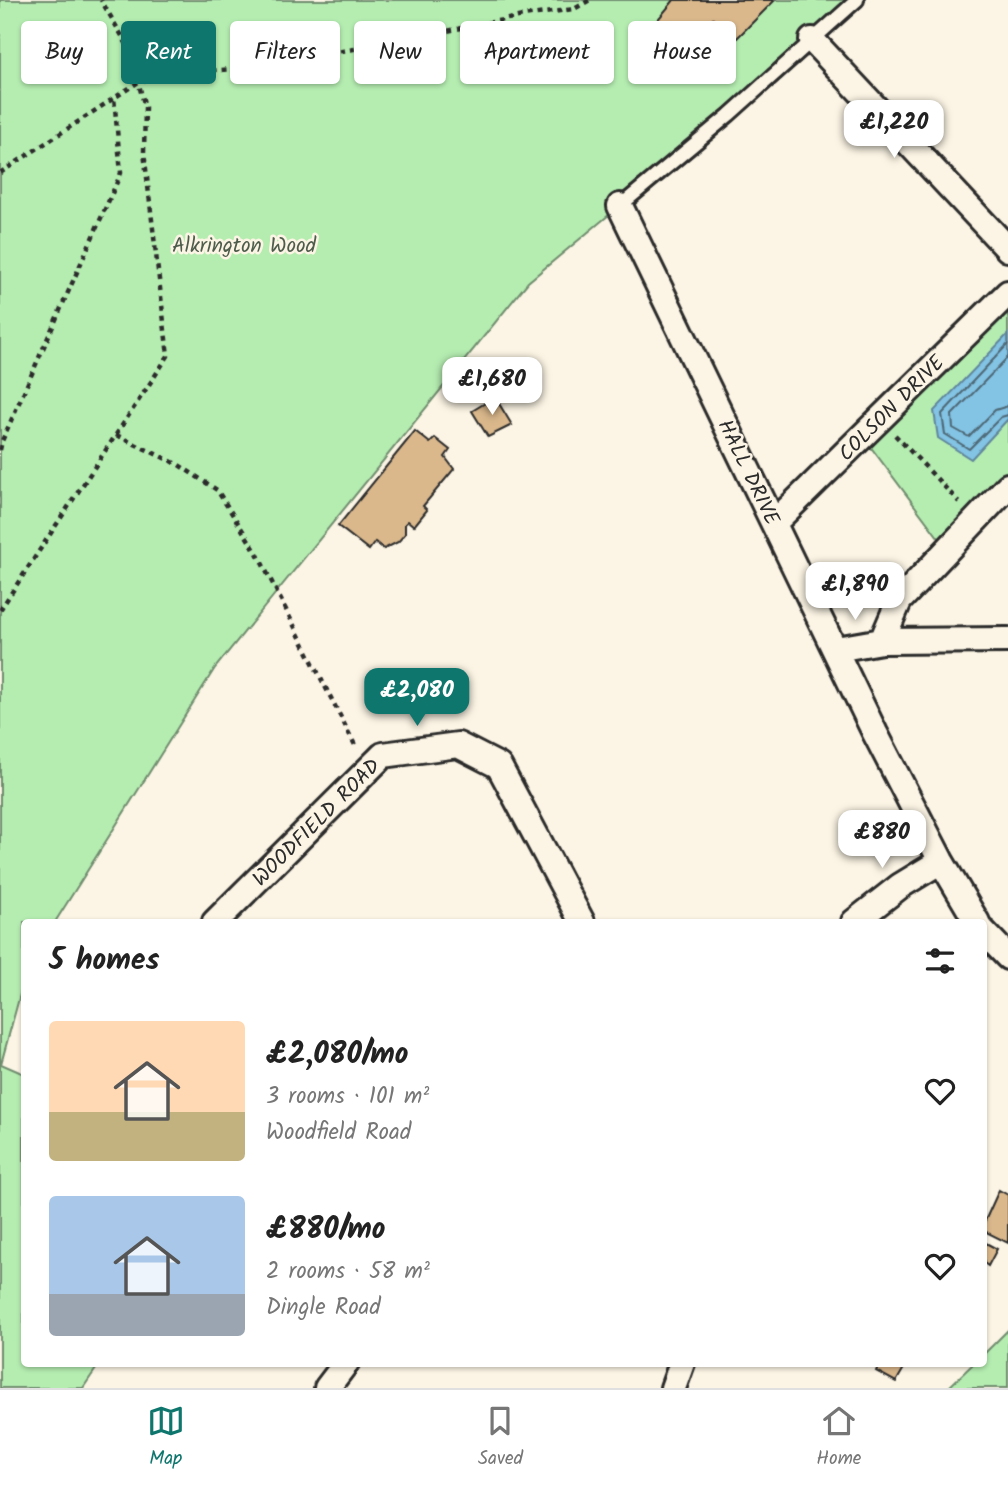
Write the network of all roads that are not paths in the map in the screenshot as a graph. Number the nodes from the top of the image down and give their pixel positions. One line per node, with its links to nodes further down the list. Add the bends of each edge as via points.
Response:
1 (857, 0): 2 (lane)
2 (812, 40): 3 (lane); 4 (street)
3 (620, 206): 7 (street, HALL DRIVE)
4 (1008, 249)
5 (1008, 293): 7 (street, COLSON DRIVE)
6 (1008, 486): 9 (street, via 899,601)
7 (774, 523): 10 (street, HALL DRIVE)
8 (1008, 640): 9 (street)
9 (882, 641): 10 (street)
10 (836, 649): 11 (street, HALL DRIVE)
11 (941, 861): 14 (street); 15 (street, HALL DRIVE)
12 (218, 919): 13 (street, WOODFIELD ROAD, via 383,755 458,745 499,766)
13 (580, 919)
14 (858, 919)
15 (975, 919)
16 (987, 935): 17 (street)
17 (1008, 957)
18 (343, 1367): 20 (street)
19 (681, 1367): 21 (street)
20 (327, 1388)
21 (673, 1388)

